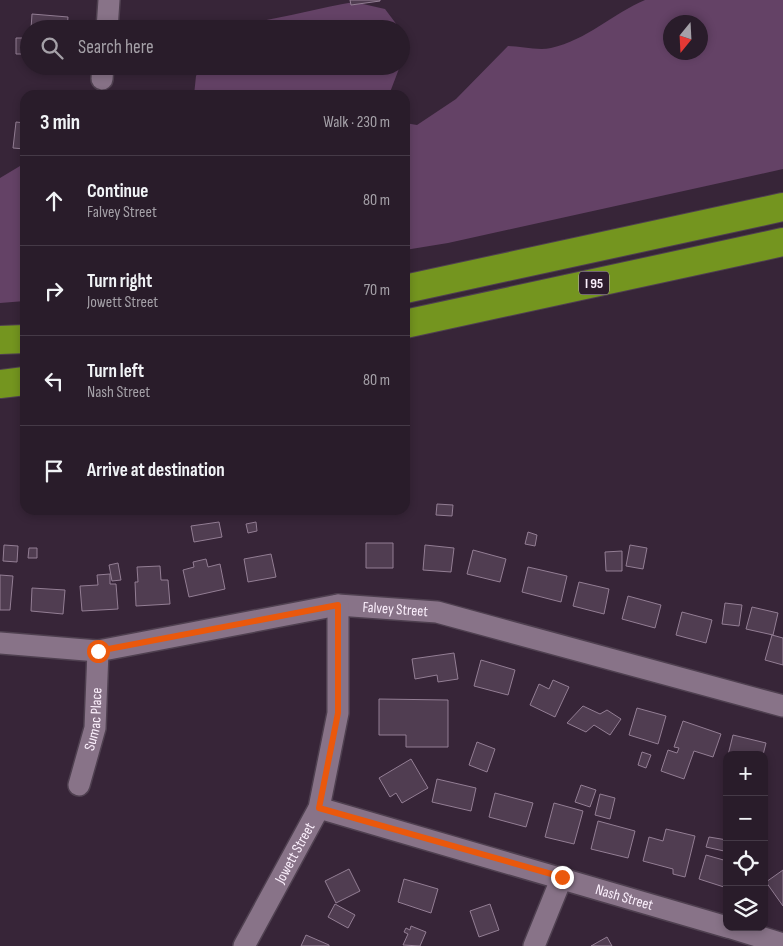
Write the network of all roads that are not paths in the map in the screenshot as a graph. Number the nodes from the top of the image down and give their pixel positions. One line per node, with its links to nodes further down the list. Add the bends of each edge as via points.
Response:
1 (109, 0): 2 (street)
2 (108, 20)
3 (783, 207): 5 (highway, I 95)
4 (783, 242): 6 (highway, I 95)
5 (410, 288)
6 (410, 323)
7 (20, 339): 8 (highway)
8 (0, 340)
9 (20, 374): 10 (highway)
10 (0, 375)
11 (20, 382): 12 (highway)
12 (0, 384)
13 (338, 605): 15 (street, Falvey Street); 16 (street, Falvey Street, via 437,612); 18 (street, Jowett Street, via 338,713)
14 (0, 643): 15 (street, Falvey Street)
15 (98, 651): 17 (street, Sumac Place, via 95,728)
16 (783, 706)
17 (79, 785)
18 (319, 808): 19 (street, Nash Street); 23 (street, Jowett Street)
19 (562, 877): 20 (street, Nash Street); 24 (street)
20 (723, 926)
21 (740, 931): 22 (street, Nash Street)
22 (783, 944)
23 (244, 946)
24 (534, 946)

